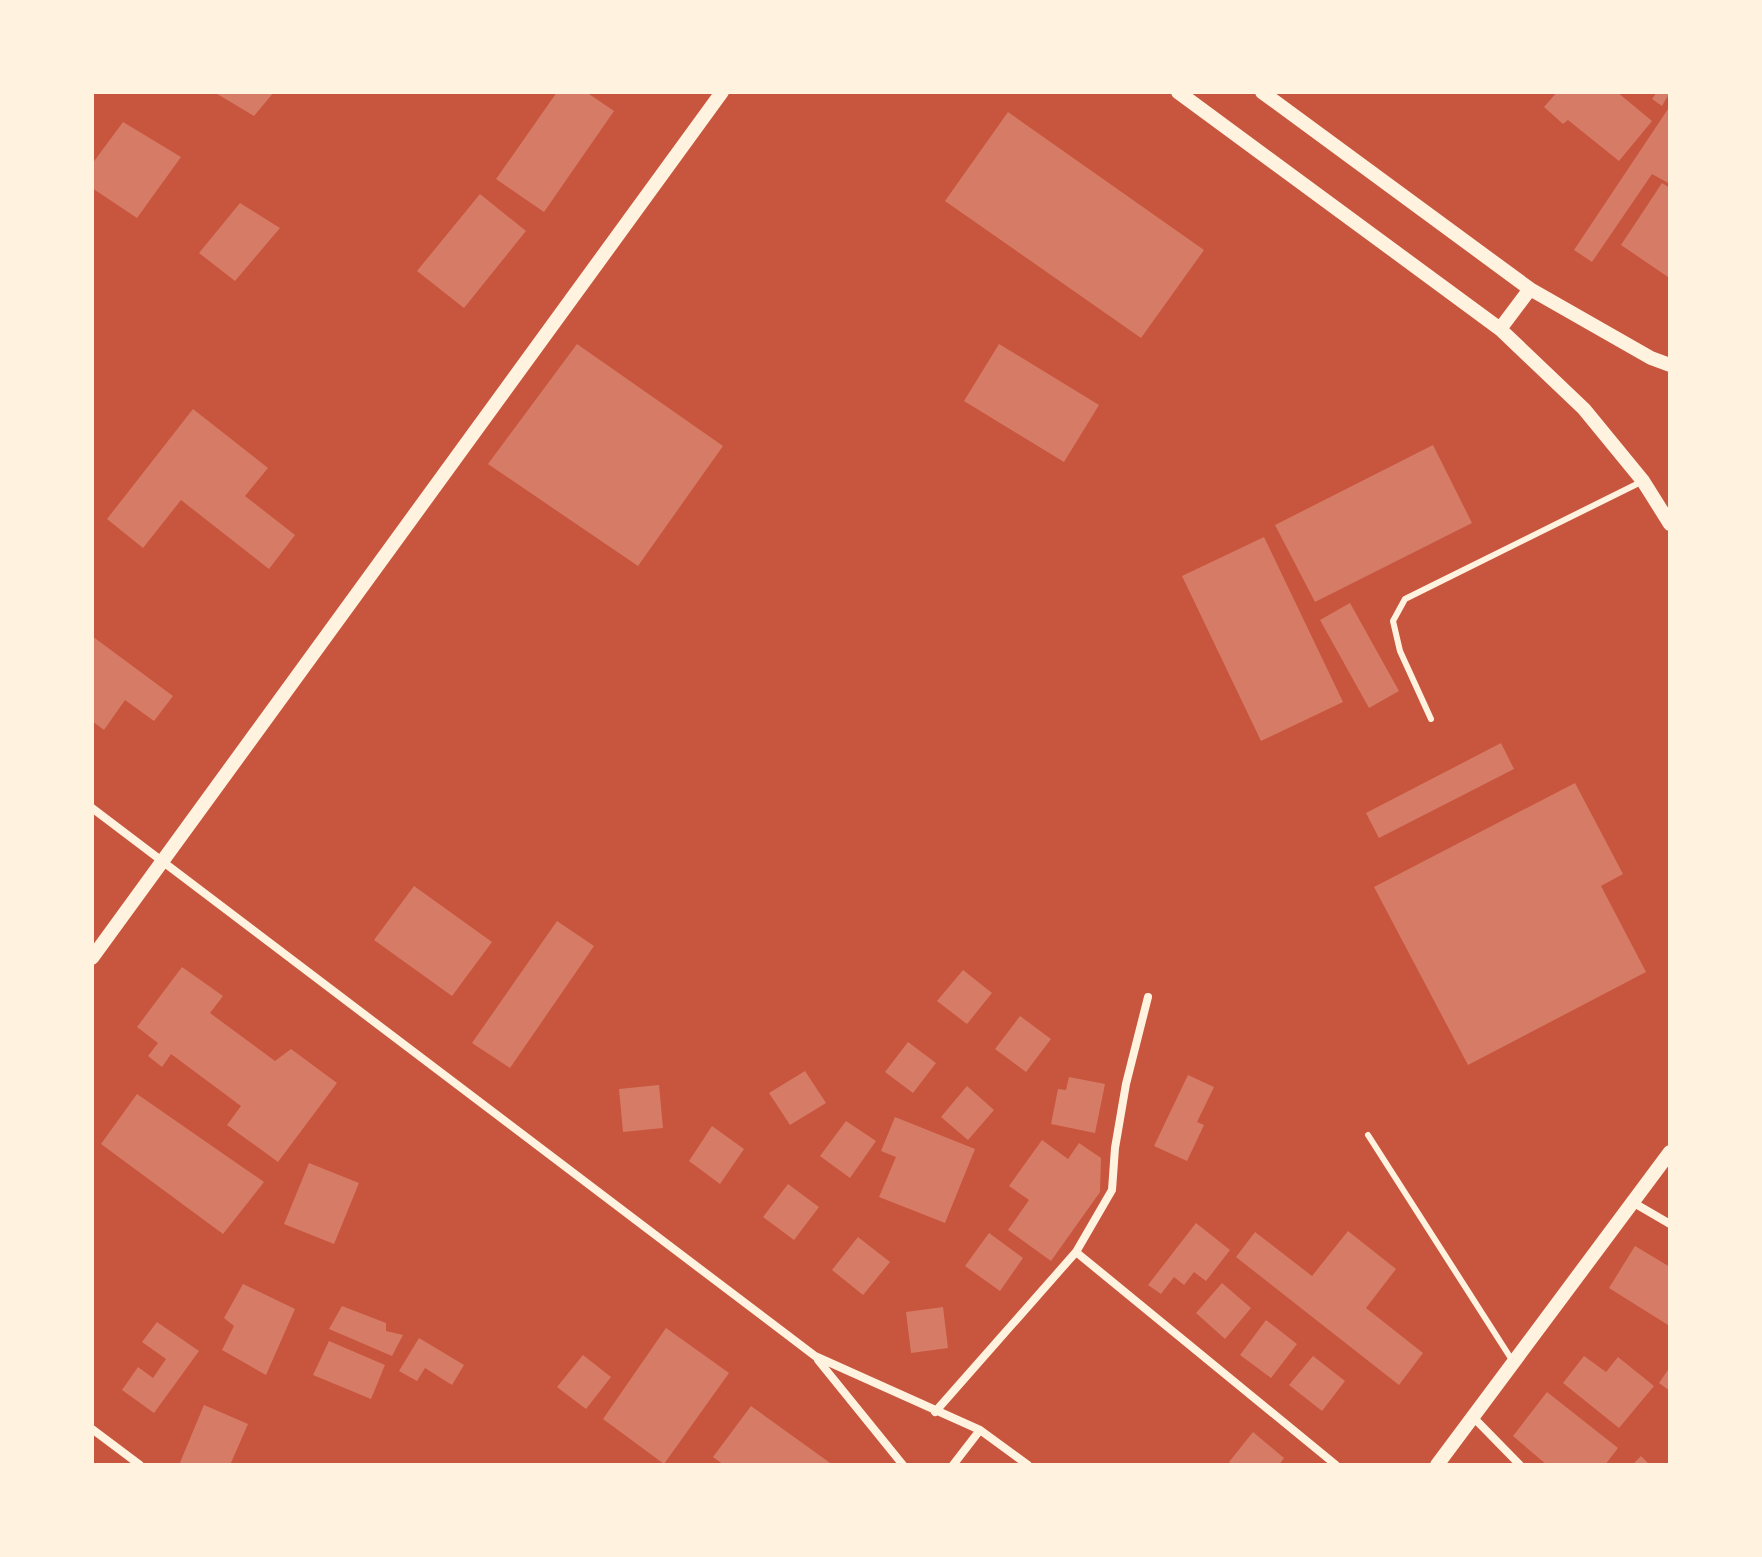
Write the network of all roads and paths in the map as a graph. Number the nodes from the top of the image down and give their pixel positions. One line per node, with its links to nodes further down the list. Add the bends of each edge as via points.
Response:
1 (722, 92): 11 (street)
2 (1178, 92): 5 (street)
3 (1262, 92): 4 (street)
4 (1530, 289): 5 (street); 6 (street)
5 (1500, 329): 7 (street, via 1584,409)
6 (1670, 365)
7 (1643, 481): 8 (street); 9 (lane, via 1405,599 1393,621 1400,651)
8 (1670, 524)
9 (1431, 719)
10 (92, 808): 11 (street)
11 (163, 861): 12 (street); 19 (street)
12 (92, 958)
13 (1148, 997): 18 (street, via 1126,1084 1112,1190)
14 (1368, 1135): 20 (lane)
15 (1670, 1152): 16 (street)
16 (1634, 1203): 17 (street); 20 (street)
17 (1670, 1224)
18 (1076, 1252): 21 (street); 29 (street)
19 (815, 1356): 21 (street); 26 (street)
20 (1514, 1363): 22 (street)
21 (935, 1412): 24 (street)
22 (1473, 1417): 30 (street); 31 (street)
23 (92, 1429): 25 (street)
24 (980, 1430): 27 (street); 28 (street)
25 (140, 1465)
26 (903, 1465)
27 (953, 1465)
28 (1028, 1465)
29 (1336, 1465)
30 (1437, 1465)
31 (1520, 1465)

